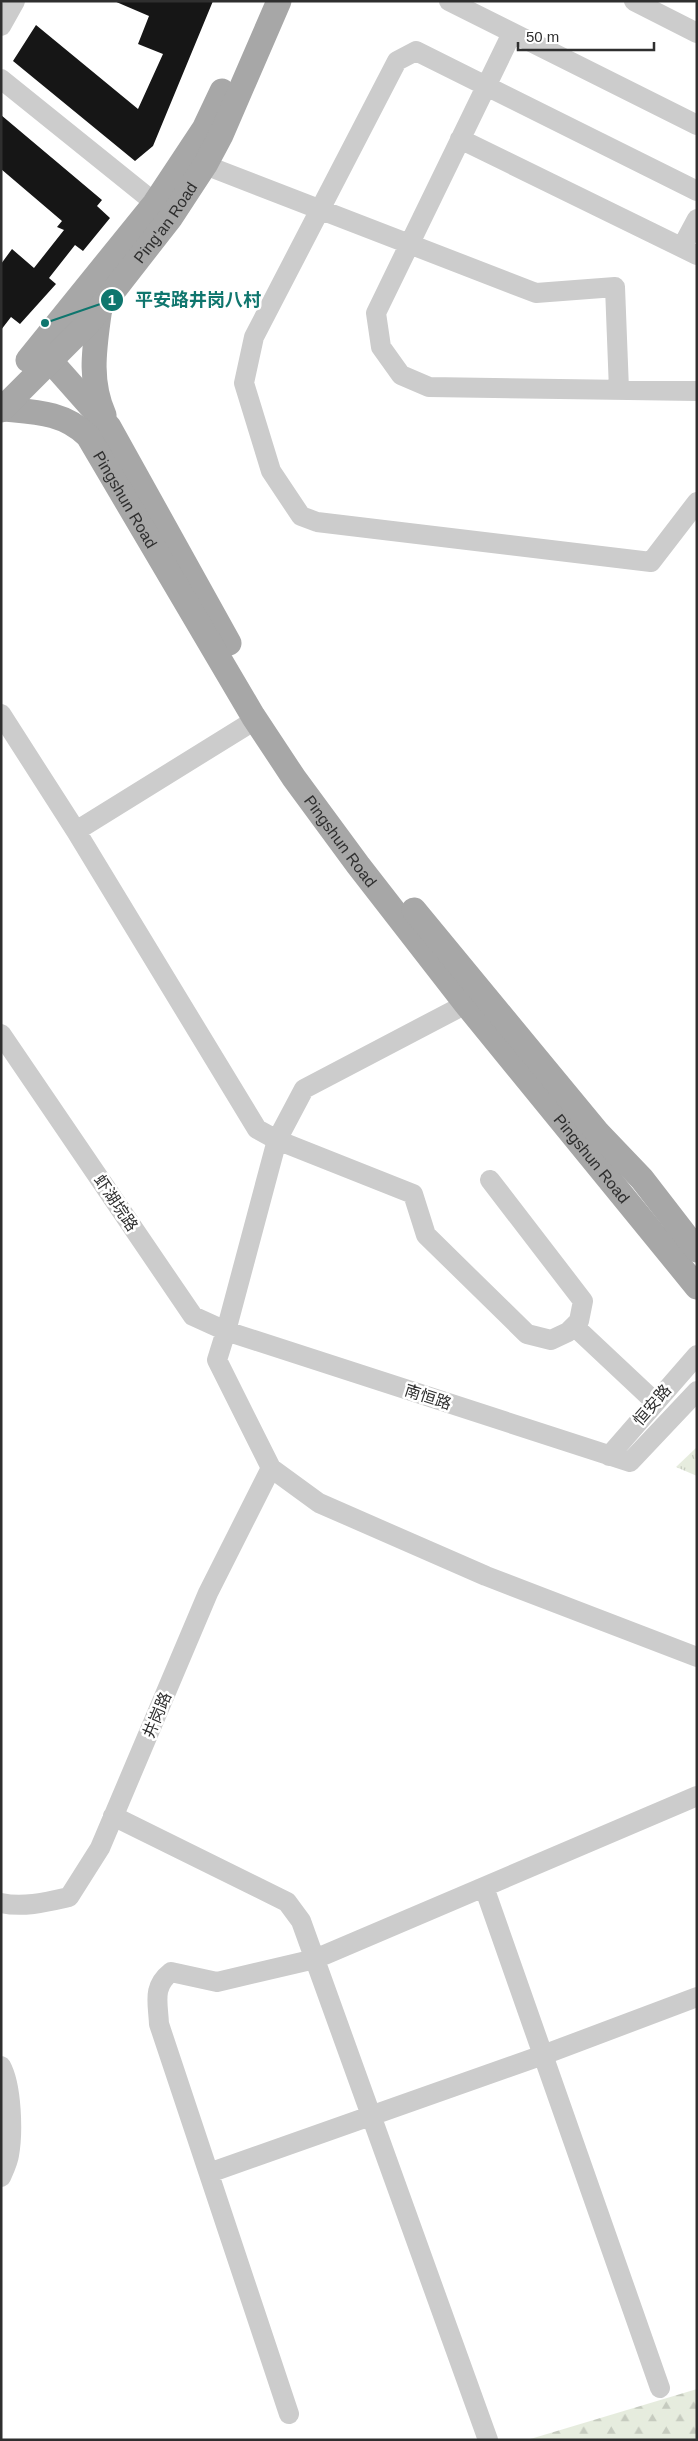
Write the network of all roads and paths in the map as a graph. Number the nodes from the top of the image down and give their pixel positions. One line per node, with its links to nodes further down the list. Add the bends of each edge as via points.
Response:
1 (14, 1): 6 (street)
2 (261, 1): 15 (main road, Ping'an Road, via 204,129)
3 (279, 1): 13 (main road, Ping'an Road, via 247,78)
4 (449, 1): 7 (street)
5 (634, 1): 8 (street)
6 (1, 26)
7 (512, 33): 10 (street); 11 (street)
8 (697, 33)
9 (1, 79): 15 (street)
10 (486, 87): 12 (street); 14 (street); 16 (street, via 416,52 398,61)
11 (697, 125)
12 (460, 139): 18 (street); 19 (street)
13 (205, 165): 16 (street); 20 (main road, Ping'an Road, via 172,217)
14 (697, 191)
15 (155, 203): 21 (main road, Ping'an Road)
16 (320, 211): 18 (street); 26 (street, via 254,337 244,383 271,472 301,516 317,522 651,562)
17 (697, 219): 19 (street)
18 (408, 245): 22 (street, via 536,293 615,287); 22 (street, via 376,313 381,347 401,375 429,387)
19 (689, 251)
20 (100, 307): 21 (main road, Ping'an Road); 25 (main road, via 93,359 94,387)
21 (46, 355): 24 (main road, Ping'an Road); 25 (main road, Pingshun Road)
22 (619, 390): 23 (street)
23 (697, 391)
24 (2, 402): 28 (main road, Pingshun Road, via 58,416 88,436)
25 (109, 427): 34 (main road, Pingshun Road, via 256,689 339,814 386,877 598,1133 642,1179)
26 (697, 502)
27 (1, 714): 29 (street)
28 (256, 720): 29 (street); 30 (main road, Pingshun Road, via 329,827)
29 (76, 832): 32 (street, via 257,1129)
30 (466, 1004): 32 (street, via 304,1089); 35 (main road, Pingshun Road)
31 (1, 1034): 37 (street, 虾湖垸路, via 193,1316)
32 (277, 1140): 36 (street, via 413,1194 426,1235 527,1334 550,1340); 37 (street)
33 (490, 1180): 36 (street, via 583,1301 579,1321)
34 (697, 1250)
35 (697, 1287)
36 (574, 1326): 40 (street)
37 (226, 1331): 41 (street, 南恒路); 43 (street, via 217,1360)
38 (697, 1355): 40 (street, 恒安路)
39 (697, 1391): 42 (street, 恒安路)
40 (655, 1402): 41 (street, 恒安路)
41 (609, 1456): 42 (street, 南恒路)
42 (630, 1462)
43 (271, 1468): 44 (street, via 319,1503 486,1576); 46 (street, 井岗路, via 208,1594)
44 (697, 1657)
45 (697, 1796): 47 (street)
46 (114, 1816): 48 (street, 井岗路, via 100,1848 69,1898 41,1903); 49 (street, via 287,1902 301,1921)
47 (484, 1887): 49 (street); 51 (street)
48 (1, 1903)
49 (315, 1959): 53 (street); 54 (street, via 217,1982 171,1972 157,1988 159,2024)
50 (697, 1997): 51 (street)
51 (542, 2055): 53 (street); 56 (street)
52 (1, 2066): 55 (street, via 10,2101 9,2155)
53 (372, 2117): 54 (street); 58 (street)
54 (209, 2173): 57 (street)
55 (1, 2177)
56 (660, 2388)
57 (289, 2414)
58 (488, 2440)

